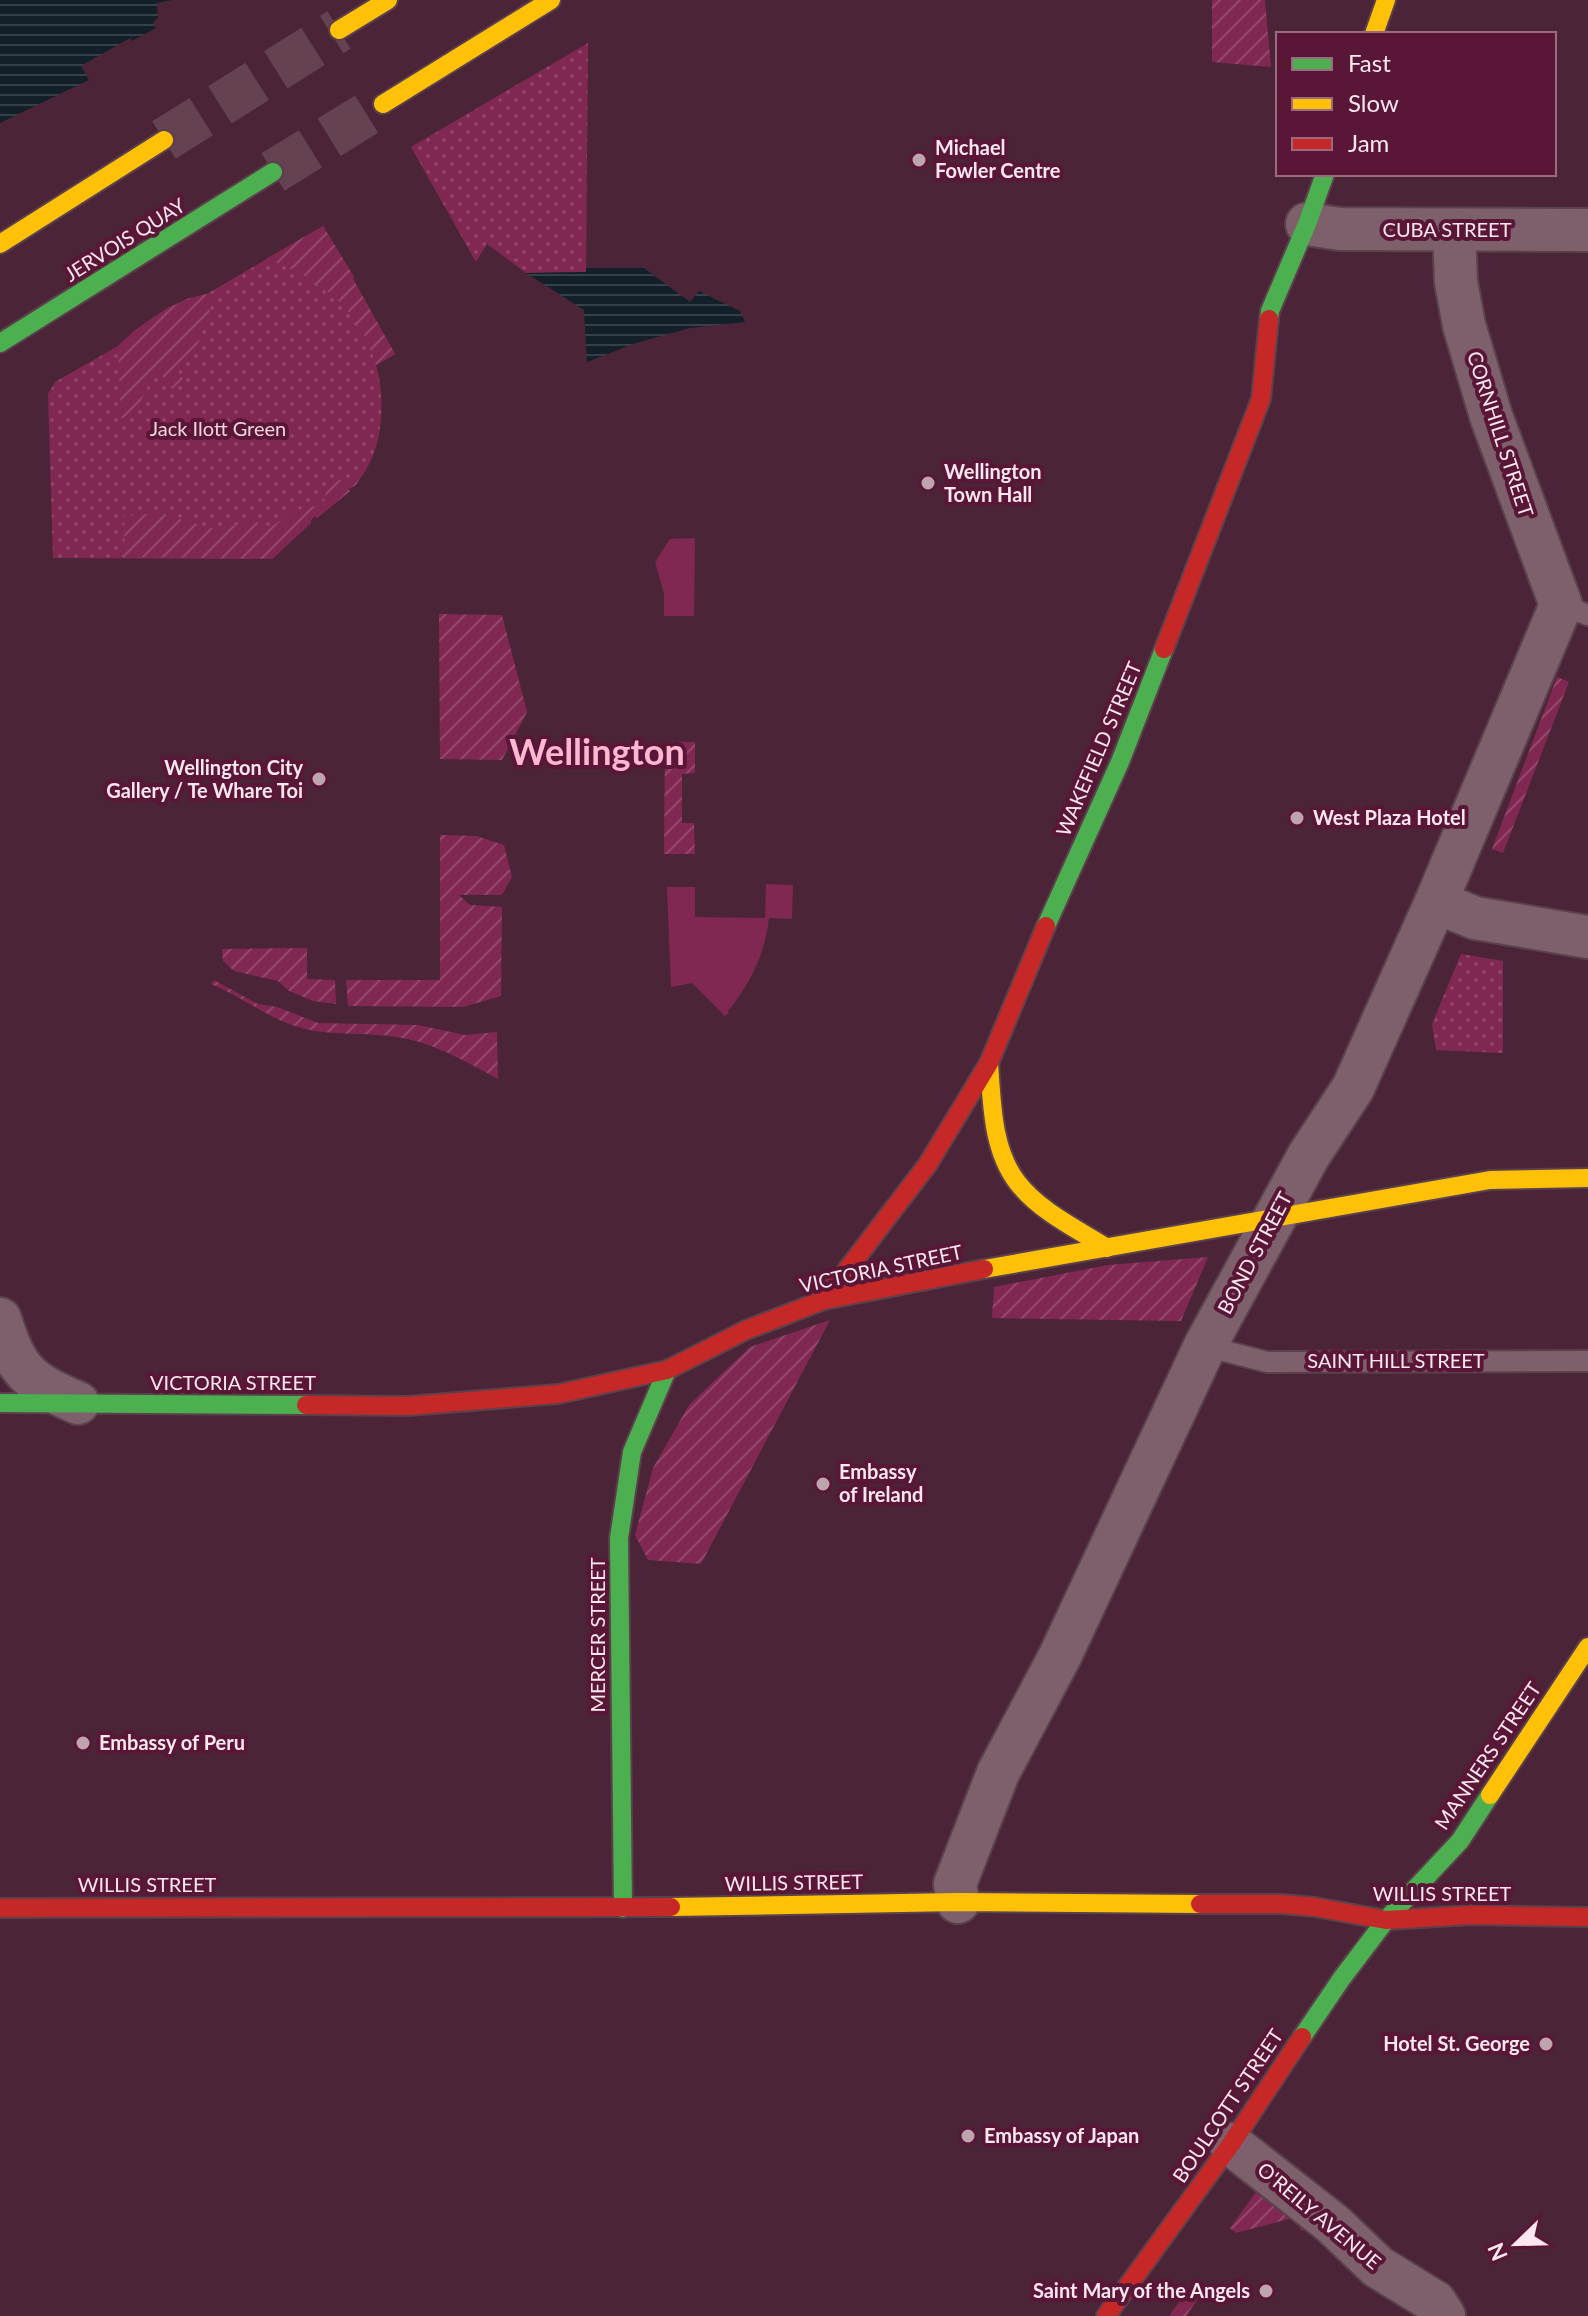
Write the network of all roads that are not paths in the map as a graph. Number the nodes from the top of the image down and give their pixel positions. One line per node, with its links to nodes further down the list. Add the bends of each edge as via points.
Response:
1 (388, 0): 4 (main road)
2 (551, 0): 6 (main road)
3 (1386, 0): 5 (main road)
4 (339, 30)
5 (1375, 32)
6 (383, 104)
7 (164, 140): 13 (main road)
8 (273, 172): 14 (main road, JERVOIS QUAY)
9 (1324, 176): 10 (main road, WAKEFIELD STREET)
10 (1307, 224): 11 (street, CUBA STREET); 18 (main road, WAKEFIELD STREET, via 1270,311 1261,399 1120,762)
11 (1454, 230): 12 (street, CUBA STREET); 15 (street, CORNHILL STREET, via 1457,290 1491,416)
12 (1588, 230)
13 (0, 244)
14 (0, 343)
15 (1574, 610): 16 (street, BOND STREET)
16 (1436, 902): 17 (street, via 1475,918); 20 (street, BOND STREET, via 1353,1088)
17 (1588, 937)
18 (989, 1063): 21 (main road, via 993,1117 1009,1169 1027,1194); 22 (main road, WAKEFIELD STREET, via 928,1164)
19 (1588, 1178): 20 (main road, VICTORIA STREET, via 1490,1180)
20 (1274, 1217): 21 (main road, VICTORIA STREET); 24 (street, BOND STREET)
21 (1107, 1248): 22 (main road, VICTORIA STREET)
22 (824, 1300): 27 (main road, VICTORIA STREET, via 746,1330)
23 (0, 1319): 30 (street, via 20,1366 40,1386)
24 (1205, 1346): 26 (lane, SAINT HILL STREET, via 1267,1362); 32 (street, BOND STREET, via 1060,1656 1003,1765 955,1884)
25 (0, 1360): 28 (street, via 25,1391)
26 (1588, 1361)
27 (667, 1370): 30 (main road, VICTORIA STREET, via 558,1394 450,1404); 34 (main road, MERCER STREET, via 632,1452 619,1538)
28 (0, 1390)
29 (0, 1403): 30 (main road, VICTORIA STREET)
30 (78, 1403)
31 (1588, 1647): 36 (main road, MANNERS STREET, via 1460,1841)
32 (958, 1902): 34 (main road, WILLIS STREET); 36 (main road, WILLIS STREET, via 1281,1904)
33 (0, 1908): 34 (main road, WILLIS STREET)
34 (623, 1908)
35 (1588, 1917): 36 (main road, WILLIS STREET)
36 (1386, 1920): 37 (main road, BOULCOTT STREET)
37 (1231, 2144): 38 (main road, BOULCOTT STREET); 39 (street, O'REILY AVENUE, via 1333,2224 1378,2267 1435,2302)
38 (1106, 2316)
39 (1444, 2316)

